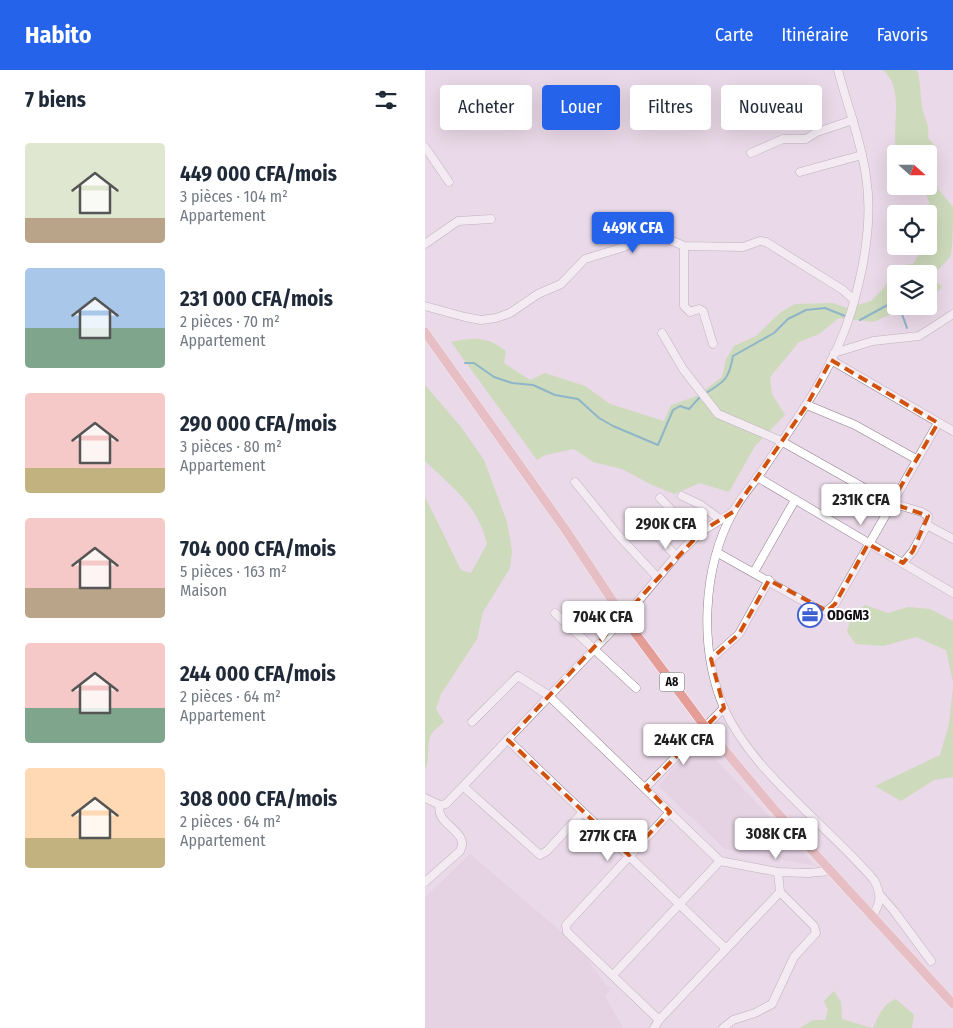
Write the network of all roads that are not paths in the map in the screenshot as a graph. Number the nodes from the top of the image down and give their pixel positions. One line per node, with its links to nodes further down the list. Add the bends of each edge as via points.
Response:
1 (838, 70): 2 (street)
2 (853, 120): 4 (street, via 806,139 783,139); 5 (street)
3 (425, 147): 7 (street)
4 (751, 153)
5 (862, 155): 6 (street); 11 (street, via 868,191 868,226)
6 (800, 172)
7 (449, 182)
8 (491, 219): 9 (street, via 458,221)
9 (425, 244)
10 (684, 246): 11 (street, via 743,247 766,242 827,279); 12 (street, via 654,233 612,251 593,255 575,266 561,284 496,318 465,318); 16 (street, via 683,306 690,312 703,311)
11 (854, 300): 17 (street)
12 (425, 306)
13 (953, 314): 17 (street, via 919,336 873,341)
14 (425, 332): 44 (main road, A8, via 554,513)
15 (662, 333): 21 (street, via 683,369 718,414)
16 (713, 344)
17 (833, 356): 18 (street); 19 (street)
18 (807, 405): 21 (street); 22 (street, via 855,425)
19 (938, 423): 20 (street); 22 (street)
20 (953, 431)
21 (781, 441): 23 (street); 28 (street)
22 (916, 459): 28 (street)
23 (757, 477): 27 (street); 29 (street)
24 (575, 482): 40 (street)
25 (683, 496): 31 (street)
26 (660, 498): 33 (street)
27 (795, 500): 35 (street); 39 (street)
28 (891, 503): 32 (street, via 923,512 928,516); 35 (street)
29 (733, 512): 31 (street); 36 (street)
30 (638, 516): 37 (street)
31 (720, 519): 33 (street)
32 (927, 525): 34 (street); 38 (street)
33 (696, 536): 37 (street)
34 (953, 539)
35 (868, 544): 38 (street); 41 (street, via 835,604 827,611 819,610)
36 (718, 553): 39 (street); 46 (street, via 708,611)
37 (676, 556): 40 (street)
38 (903, 563): 42 (street)
39 (754, 572): 41 (street)
40 (657, 578): 44 (street)
41 (769, 580): 46 (street, via 739,634)
42 (953, 593)
43 (555, 613): 45 (street)
44 (624, 618): 45 (street); 51 (main road, A8)
45 (592, 648): 47 (street); 48 (street)
46 (711, 659): 49 (street)
47 (636, 688)
48 (548, 695): 50 (street, via 517,676); 52 (street); 54 (street)
49 (725, 708): 51 (street); 65 (street, via 759,763 865,870)
50 (472, 722)
51 (706, 728): 54 (street); 61 (main road, A8)
52 (508, 740): 53 (street); 57 (street)
53 (464, 787): 56 (street, via 446,804); 57 (street, via 540,855)
54 (646, 787): 58 (street)
55 (425, 798): 56 (street)
56 (440, 805): 63 (street, via 441,818 463,840 463,845 461,851)
57 (583, 812): 59 (street)
58 (670, 812): 59 (street); 60 (street)
59 (629, 855): 66 (street); 70 (street, via 566,926 567,932)
60 (720, 861): 62 (street); 66 (street)
61 (831, 871): 62 (street); 67 (main road, A8)
62 (778, 872): 64 (street)
63 (425, 882)
64 (780, 892): 68 (street); 74 (street, via 814,926 816,933 794,957 772,1004 733,1020)
65 (881, 896): 67 (street); 69 (street)
66 (680, 904): 68 (street); 70 (street)
67 (872, 916): 71 (main road, A8)
68 (726, 949): 72 (street)
69 (931, 961)
70 (613, 975): 72 (street)
71 (953, 1004)
72 (659, 1020): 73 (street)
73 (655, 1028)
74 (723, 1028)

